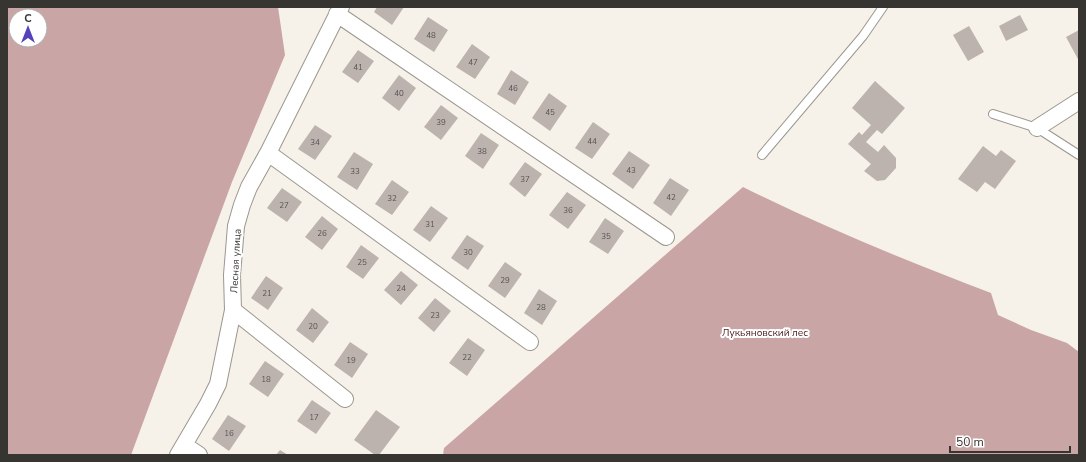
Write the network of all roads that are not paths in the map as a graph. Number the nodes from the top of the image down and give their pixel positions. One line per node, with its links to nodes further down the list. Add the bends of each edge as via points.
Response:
1 (883, 7): 7 (lane, via 863,36)
2 (339, 10): 6 (street, Лесная улица); 9 (street)
3 (1079, 101): 5 (street)
4 (992, 114): 5 (lane)
5 (1037, 128): 8 (lane)
6 (268, 154): 10 (street, Лесная улица, via 249,187 236,226 232,275); 11 (street)
7 (762, 155)
8 (1079, 155)
9 (666, 237)
10 (233, 310): 12 (street); 13 (street, Лесная улица, via 218,384)
11 (530, 342)
12 (346, 399)
13 (181, 450): 14 (street)
14 (199, 455)

